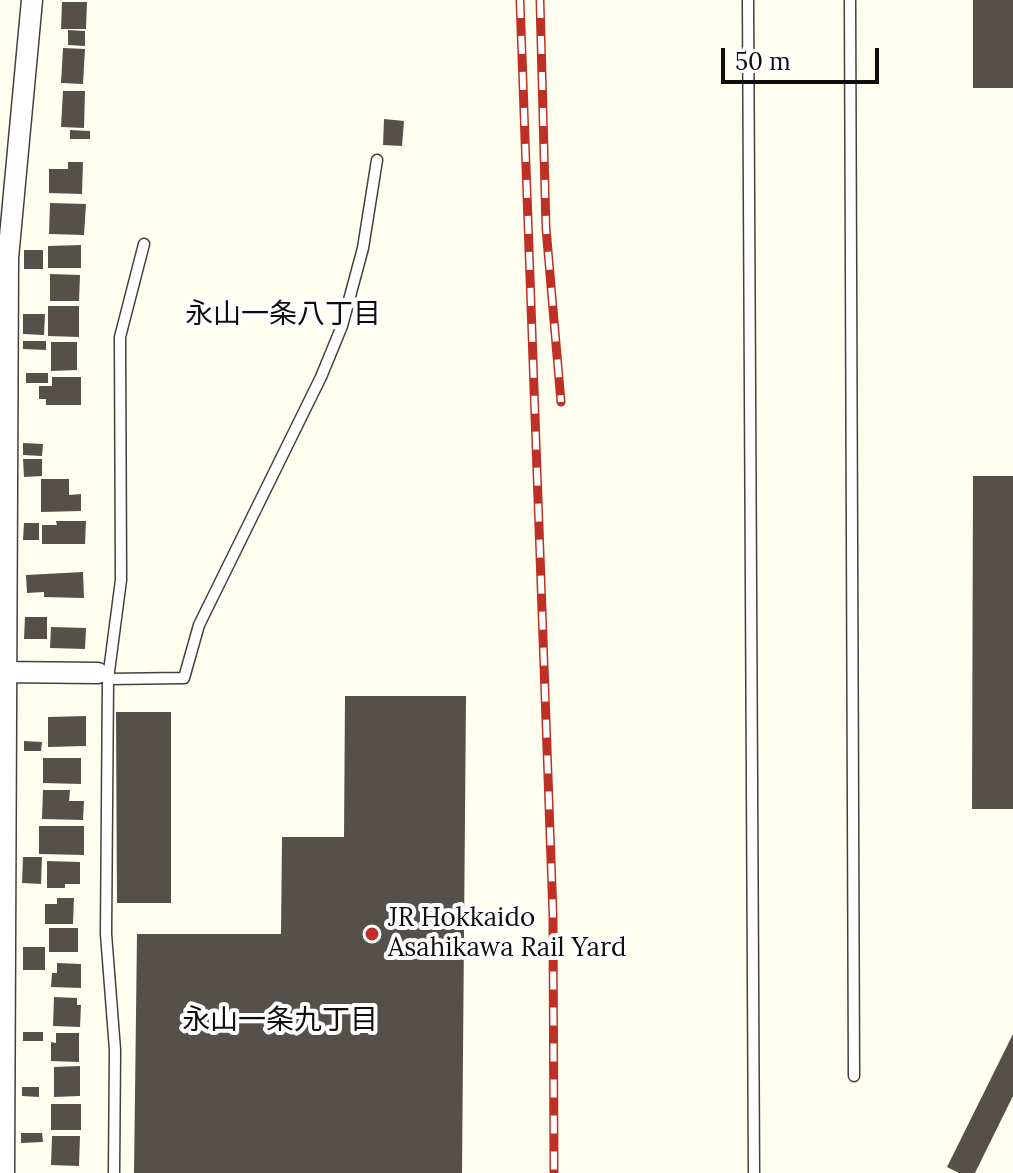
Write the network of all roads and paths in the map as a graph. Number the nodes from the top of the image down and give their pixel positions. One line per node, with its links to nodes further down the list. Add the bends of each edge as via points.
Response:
1 (32, 0): 6 (street, via 8,258)
2 (748, 0): 11 (lane)
3 (850, 0): 8 (lane)
4 (377, 160): 7 (lane, via 363,248 342,326 199,625 184,678)
5 (144, 244): 7 (lane, via 120,337 121,580)
6 (2, 672): 7 (street); 9 (street)
7 (103, 676): 10 (lane)
8 (854, 1076)
9 (4, 1173)
10 (114, 1173)
11 (754, 1173)

